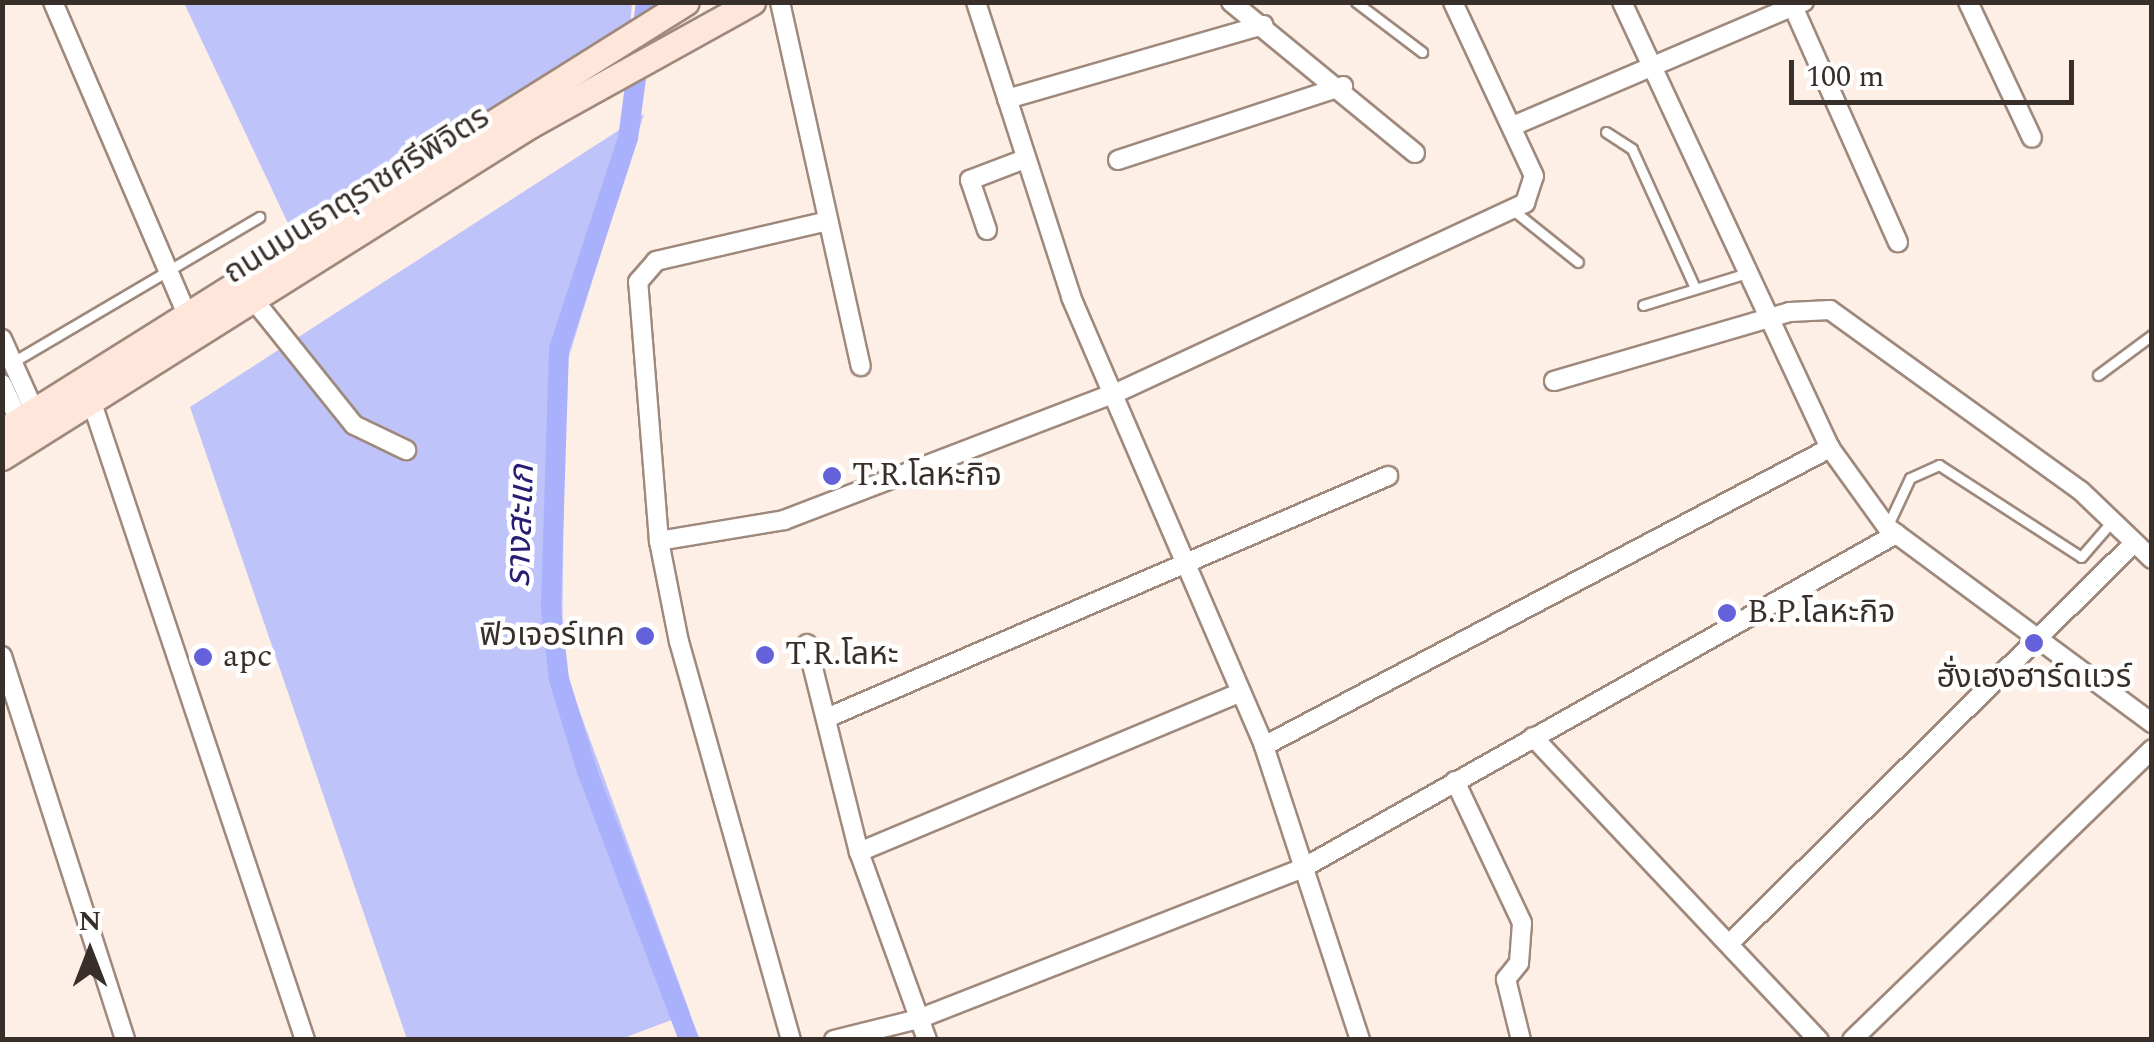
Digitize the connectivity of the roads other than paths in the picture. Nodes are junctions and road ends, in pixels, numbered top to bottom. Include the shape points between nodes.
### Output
1 (52, 2) edge
2 (752, 2) edge
3 (780, 2) edge
4 (976, 2) edge
5 (1356, 2) edge
6 (1453, 2) edge
7 (1622, 2) edge
8 (1968, 2) edge
9 (1237, 4) edge
10 (1796, 4) edge
11 (667, 14) edge
12 (1264, 24) junction
13 (684, 41) junction
14 (1422, 52) dead end
15 (1652, 69) junction
16 (1344, 86) junction
17 (574, 89) junction
18 (1007, 98) junction
19 (1515, 125) junction
20 (1606, 132) dead end
21 (2032, 138) dead end
22 (1415, 153) dead end
23 (1025, 159) junction
24 (1118, 160) dead end
25 (1512, 210) junction
26 (259, 217) dead end
27 (824, 222) junction
28 (987, 230) dead end
29 (1898, 242) dead end
30 (1578, 262) dead end
31 (169, 272) junction
32 (1747, 273) junction
33 (1694, 288) junction
34 (253, 300) junction
35 (1642, 305) dead end
36 (187, 314) junction
37 (1770, 320) junction
38 (2152, 335) edge
39 (2, 339) edge
40 (13, 362) junction
41 (861, 366) dead end
42 (2098, 375) dead end
43 (1554, 380) dead end
44 (2, 384) edge
45 (88, 391) junction
46 (1118, 392) junction
47 (19, 420) edge
48 (1830, 448) junction
49 (406, 450) dead end
50 (2, 457) edge
51 (1388, 476) dead end
52 (2113, 520) junction
53 (1891, 530) junction
54 (658, 540) junction
55 (2134, 544) junction
56 (2152, 560) edge
57 (1190, 562) junction
58 (2036, 640) junction
59 (807, 644) dead end
60 (2, 656) edge
61 (1241, 692) junction
62 (829, 717) junction
63 (2152, 723) edge
64 (1533, 737) junction
65 (1264, 746) junction
66 (2152, 749) edge
67 (1455, 781) junction
68 (859, 852) junction
69 (1304, 868) junction
70 (1729, 944) junction
71 (918, 1019) junction
72 (125, 1040) edge
73 (305, 1040) edge
74 (790, 1040) edge
75 (834, 1040) edge
76 (927, 1040) edge
77 (1360, 1040) edge
78 (1521, 1040) edge
79 (1820, 1040) edge
80 (1852, 1040) edge

1 - 31 street
2 - 13 street, ถนนมนธาตุราชศรีพิจิตร
3 - 27 street
4 - 18 street
5 - 14 lane
6 - 19 street
7 - 15 street
8 - 21 street
9 - 12 street
10 - 15 street
10 - 29 street
11 - 13 street
11 - 17 street, ถนนมนธาตุราชศรีพิจิตร via 591,58
12 - 16 street
12 - 18 street
13 - 17 street, ถนนมนธาตุราชศรีพิจิตร via 647,64
15 - 19 street
15 - 32 street
16 - 22 street
16 - 24 street
17 - 34 street, ถนนมนธาตุราชศรีพิจิตร
17 - 36 street, ถนนมนธาตุราชศรีพิจิตร
18 - 23 street
19 - 25 street via 1534,176 1533,192
20 - 33 lane via 1632,149
23 - 28 street via 970,180
23 - 46 street via 1071,297
25 - 30 lane
25 - 46 street
26 - 31 lane
27 - 41 street
27 - 54 street via 643,268
31 - 36 street
31 - 40 lane
32 - 33 lane
32 - 37 street
33 - 35 lane
34 - 45 street, ถนนมนธาตุราชศรีพิจิตร
34 - 49 street via 354,425
36 - 45 street, ถนนมนธาตุราชศรีพิจิตร
37 - 43 street
37 - 48 street
37 - 52 street via 1830,310
38 - 42 lane
39 - 40 street
40 - 47 street
44 - 47 street
45 - 47 street, ถนนมนธาตุราชศรีพิจิตร
45 - 50 street, ถนนมนธาตุราชศรีพิจิตร
45 - 73 street
46 - 54 street via 784,520
46 - 57 street
48 - 53 street
48 - 65 street
51 - 57 street
52 - 53 lane via 2082,557 1939,466 1910,478
52 - 55 street
53 - 58 street
53 - 64 street
54 - 74 street
55 - 56 street
55 - 58 street
57 - 61 street
57 - 62 street
58 - 63 street
58 - 70 street
59 - 62 street
60 - 72 street
61 - 65 street
61 - 68 street
62 - 68 street
64 - 67 street
64 - 70 street
65 - 69 street
66 - 80 street
67 - 69 street
67 - 78 street via 1522,923 1519,962 1506,979
68 - 71 street
69 - 71 street
69 - 77 street
70 - 79 street
71 - 75 street
71 - 76 street

